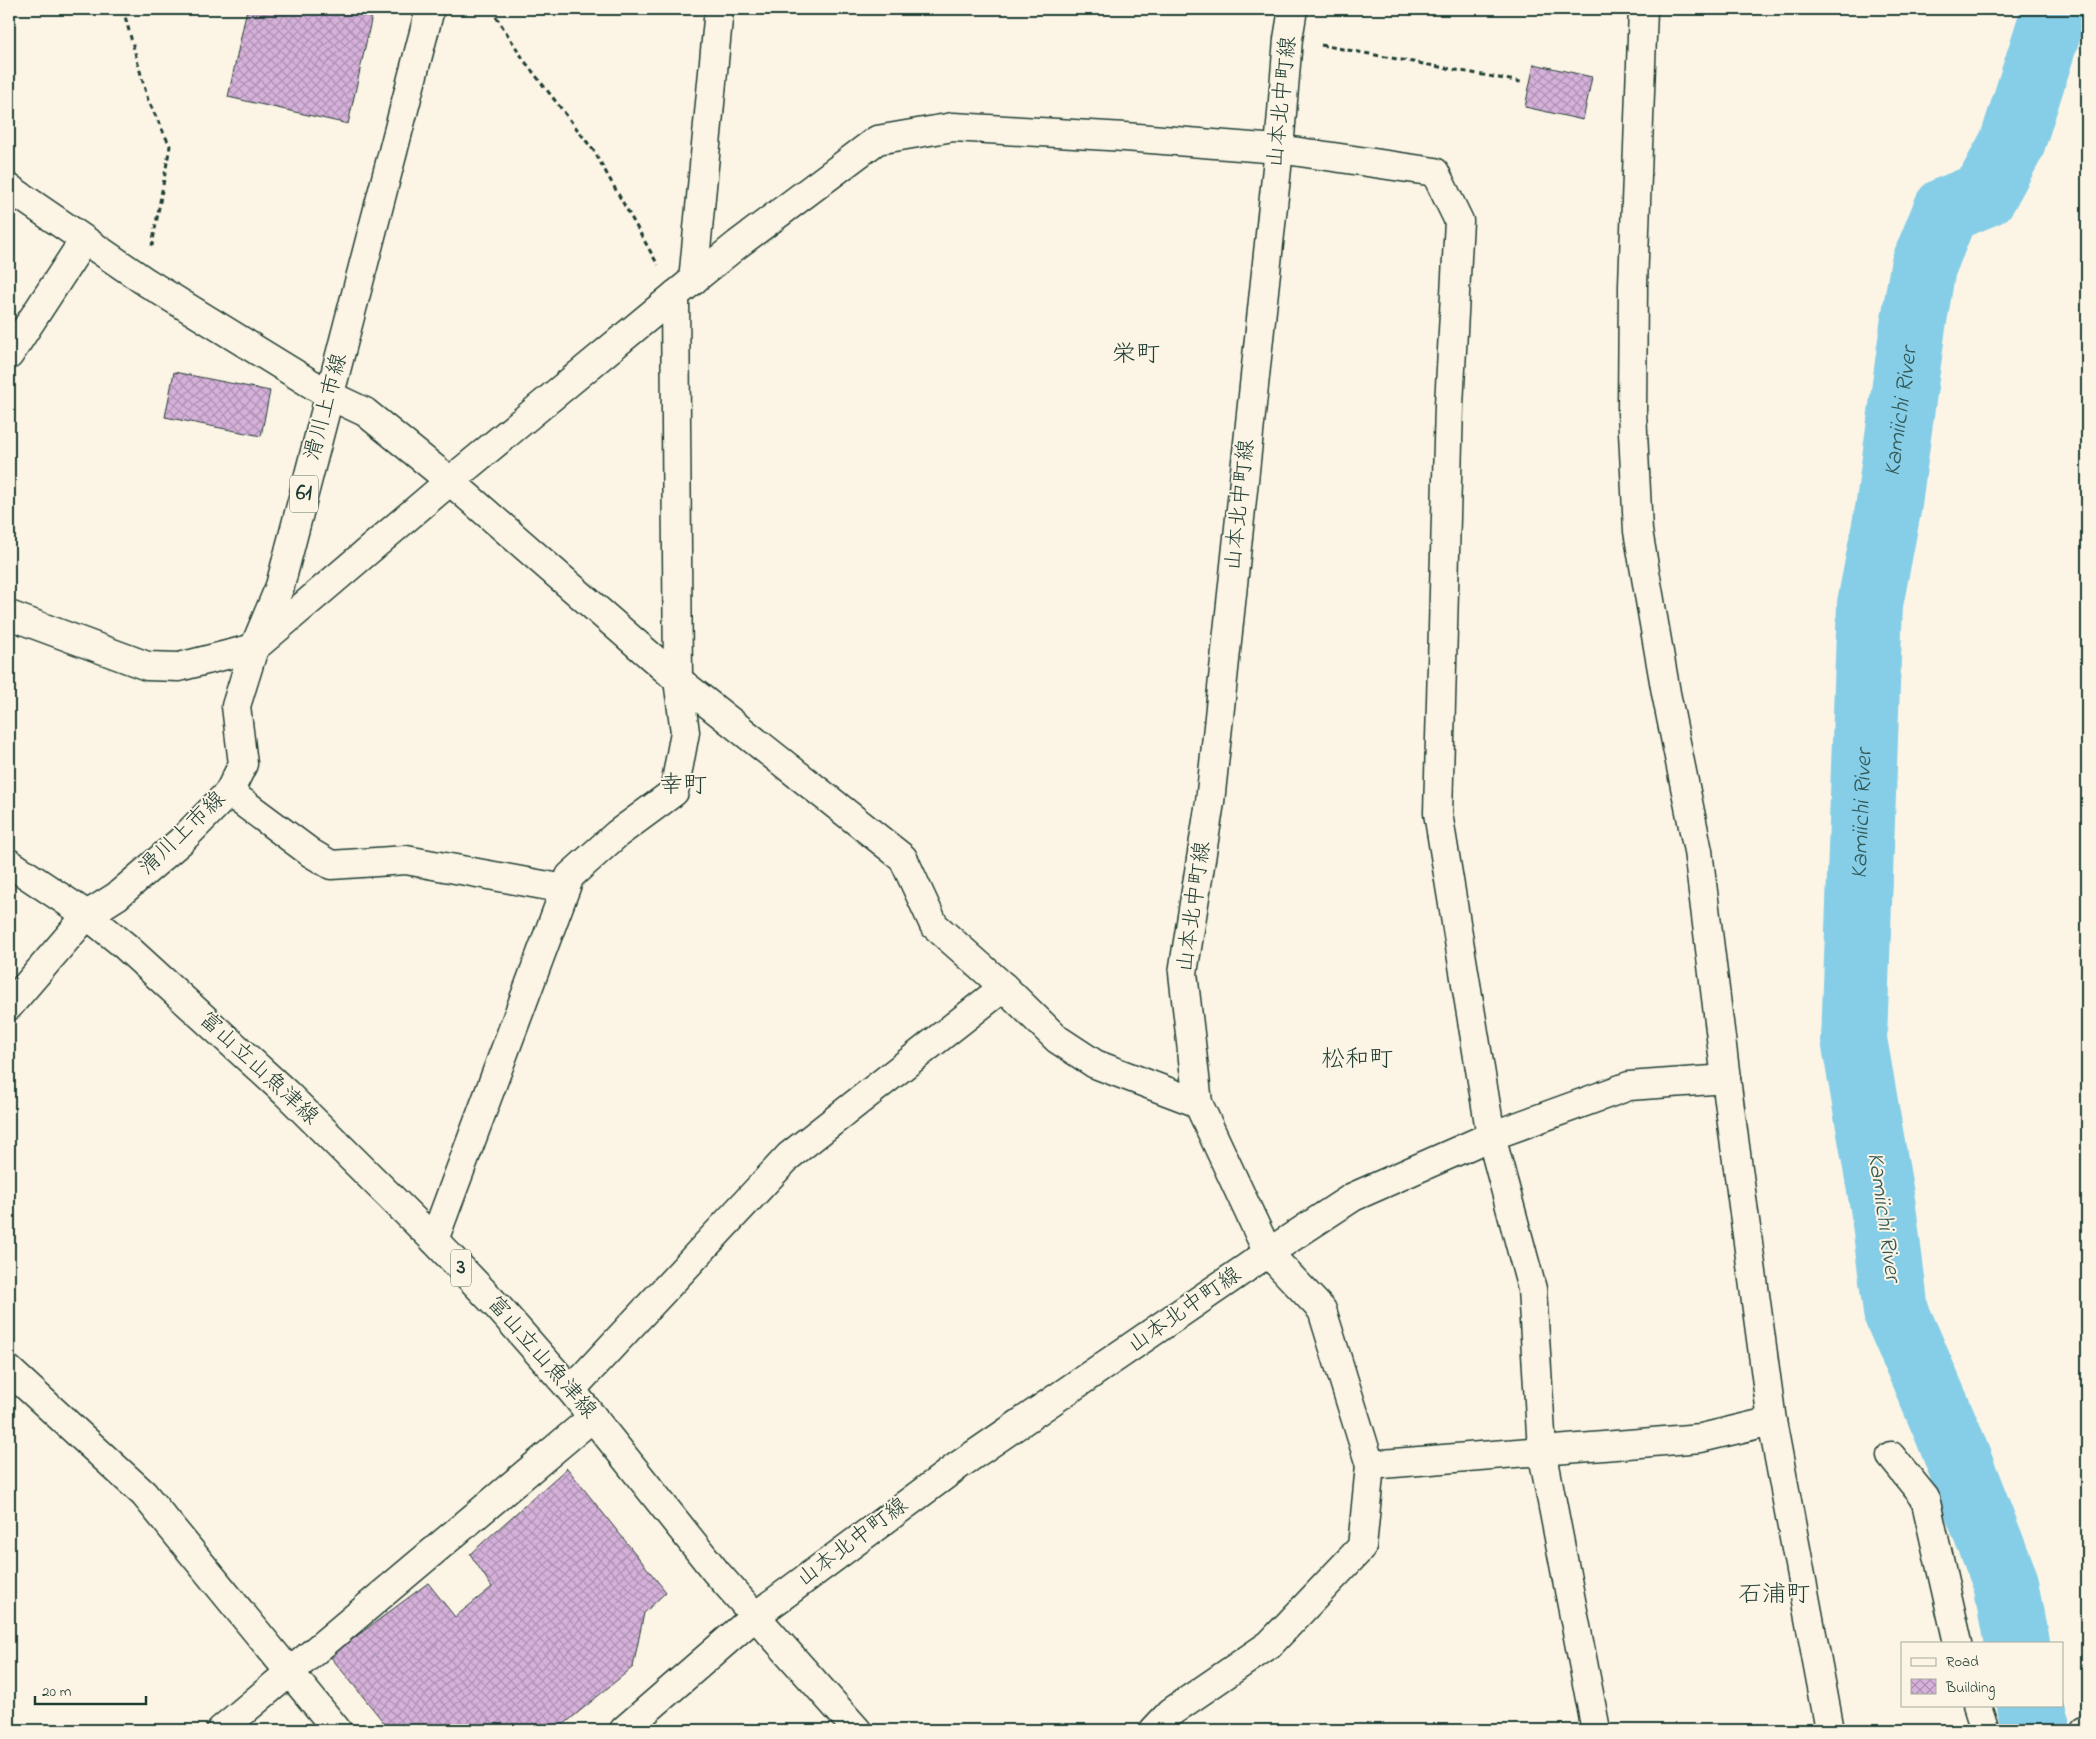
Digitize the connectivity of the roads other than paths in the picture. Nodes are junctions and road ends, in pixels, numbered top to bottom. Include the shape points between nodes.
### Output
1 (430, 9) edge
2 (719, 9) edge
3 (1294, 9) edge
4 (1643, 9) edge
5 (1279, 149) junction
6 (9, 188) edge
7 (84, 240) junction
8 (684, 288) junction
9 (9, 355) edge
10 (331, 396) junction
11 (450, 481) junction
12 (9, 615) edge
13 (254, 648) junction
14 (678, 680) junction
15 (229, 792) junction
16 (9, 863) edge
17 (565, 889) junction
18 (87, 915) junction
19 (1004, 987) junction
20 (9, 1006) edge
21 (1726, 1079) junction
22 (1198, 1103) junction
23 (1491, 1136) junction
24 (434, 1240) junction
25 (1268, 1253) junction
26 (9, 1370) edge
27 (571, 1390) junction
28 (592, 1417) junction
29 (1772, 1421) junction
30 (1542, 1450) junction
31 (1891, 1456) dead end
32 (1370, 1465) junction
33 (754, 1617) junction
34 (1958, 1642) edge
35 (291, 1674) junction
36 (1977, 1706) edge
37 (221, 1730) edge
38 (337, 1730) edge
39 (624, 1730) edge
40 (857, 1730) edge
41 (1154, 1730) edge
42 (1596, 1730) edge
43 (1830, 1730) edge
44 (1985, 1730) edge

1 - 10 street, 滑川上市線 / 61
2 - 8 street
3 - 5 street, 山本北中町線 via 1288,39
4 - 21 street via 1633,295 1632,412 1638,531 1698,852
5 - 8 street via 953,127 877,140
5 - 22 street, 山本北中町線 via 1210,802 1183,973
5 - 23 street via 1435,172 1460,221 1449,405 1438,813
6 - 7 street
7 - 9 street
7 - 10 street
8 - 11 street
8 - 14 street
10 - 11 street via 365,412
10 - 13 street, 滑川上市線 / 61 via 280,586
11 - 13 street
11 - 14 street
12 - 13 street via 147,666 179,667
13 - 15 street, 滑川上市線 / 61 via 236,706 244,764
14 - 17 street via 686,732 674,792 617,834 570,876
14 - 19 street via 903,858 934,925
15 - 17 street via 331,866 406,860
15 - 18 street, 滑川上市線 / 61 via 181,841 117,896
16 - 18 street, 富山立山魚津線 / 3
17 - 24 street
18 - 20 street, 滑川上市線
18 - 24 street, 富山立山魚津線 / 3 via 286,1093
19 - 22 street via 1058,1039 1095,1064
19 - 27 street via 789,1156
21 - 23 street via 1629,1086
21 - 29 street
22 - 25 street, 山本北中町線
23 - 25 street via 1353,1197
23 - 30 street via 1532,1289
24 - 27 street, 富山立山魚津線 / 3
25 - 32 street via 1322,1310
25 - 33 street, 山本北中町線 via 959,1465
26 - 35 street via 144,1494
27 - 28 street, 富山立山魚津線 / 3
28 - 33 street, 富山立山魚津線 / 3
28 - 35 street
29 - 30 street via 1700,1438
29 - 43 street
30 - 32 street
30 - 42 street
31 - 34 street via 1925,1498
32 - 41 street via 1362,1548 1270,1644 1171,1712
33 - 39 street, 山本北中町線
33 - 40 street, 富山立山魚津線 / 3
35 - 37 street
35 - 38 street
36 - 44 street

